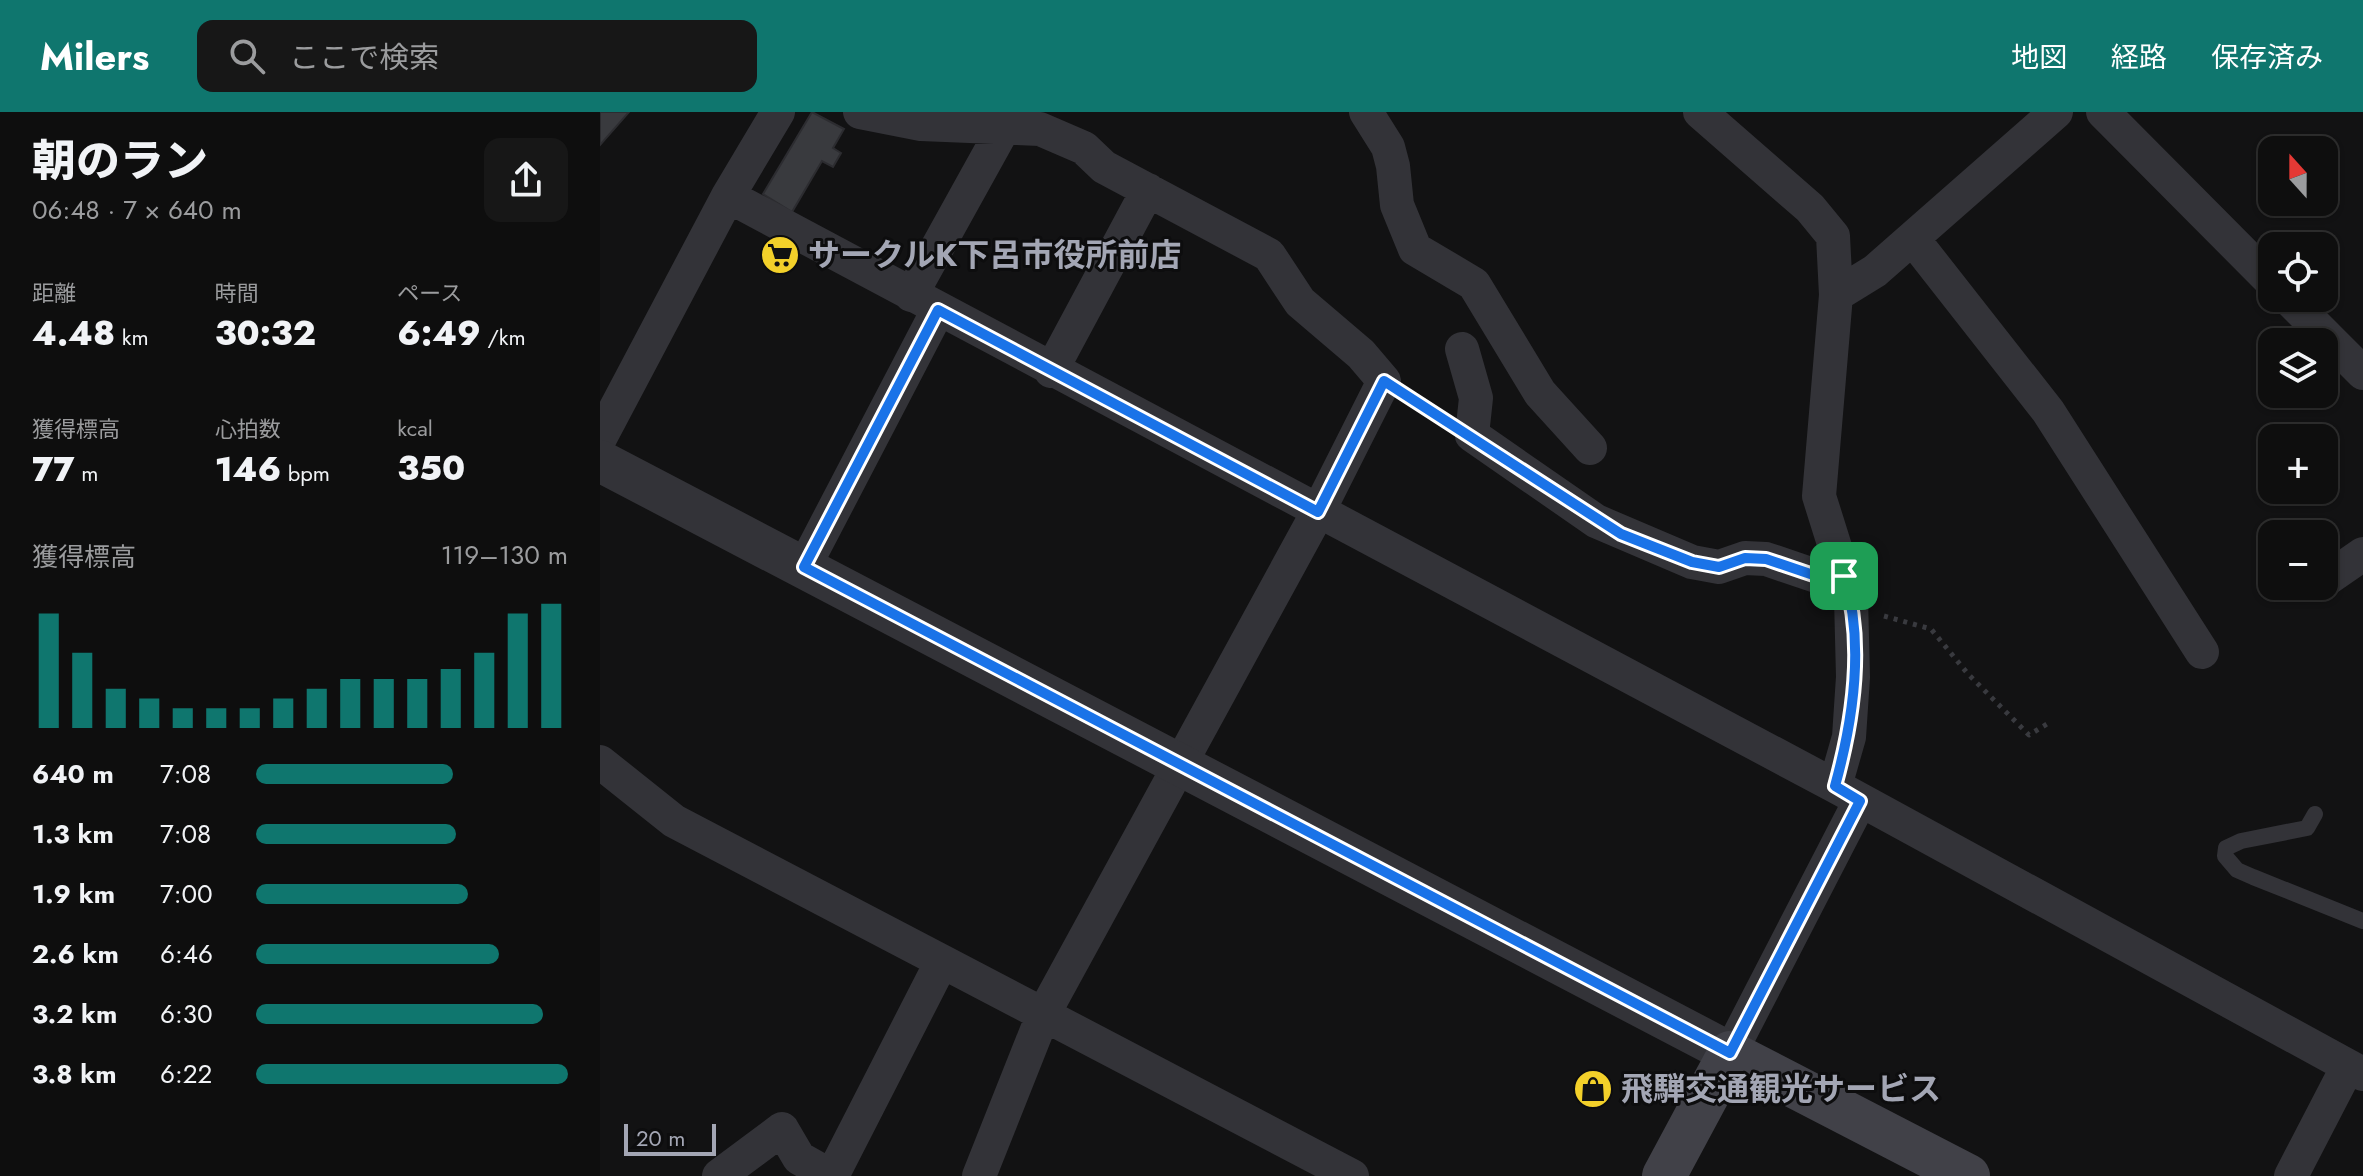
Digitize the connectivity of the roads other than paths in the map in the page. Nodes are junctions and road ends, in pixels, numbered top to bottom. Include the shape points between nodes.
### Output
1 (778, 112) edge
2 (860, 112) edge
3 (1366, 112) edge
4 (1700, 112) edge
5 (2056, 112) edge
6 (2103, 112) edge
7 (1003, 129) junction
8 (1148, 190) junction
9 (728, 196) junction
10 (1913, 239) junction
11 (2258, 268) edge
12 (1836, 295) junction
13 (925, 302) junction
14 (2302, 312) edge
15 (1462, 349) dead end
16 (1051, 371) junction
17 (2363, 373) edge
18 (600, 438) edge
19 (1590, 448) dead end
20 (600, 461) edge
21 (1318, 512) junction
22 (2363, 554) edge
23 (804, 567) junction
24 (2338, 571) edge
25 (1844, 576) junction
26 (2202, 652) dead end
27 (600, 762) edge
28 (1179, 763) junction
29 (1848, 793) junction
30 (2315, 814) dead end
31 (2363, 921) edge
32 (941, 963) junction
33 (1043, 1015) junction
34 (1730, 1053) junction
35 (2357, 1065) edge
36 (719, 1176) edge
37 (832, 1176) edge
38 (979, 1176) edge
39 (1352, 1176) edge
40 (1664, 1176) edge
41 (1968, 1176) edge
42 (2291, 1176) edge

1 - 9 street
2 - 7 street via 921,124
3 - 19 street via 1388,147 1397,205 1415,249 1474,284 1540,393
4 - 12 street via 1810,208 1833,236
5 - 10 street
6 - 11 street
7 - 8 street via 1040,129 1084,148 1104,167
7 - 13 street
8 - 16 street
8 - 21 street via 1269,255 1292,294 1384,381
9 - 13 street
9 - 18 street
10 - 12 street
10 - 26 street via 2066,437
12 - 25 street via 1819,496
13 - 16 street
13 - 23 street
14 - 17 street
15 - 25 street via 1476,398 1472,435 1596,521 1692,562 1719,567 1745,558 1766,559 1828,580
16 - 21 street
20 - 23 street
21 - 28 street
21 - 29 street
22 - 24 street
23 - 28 street
25 - 29 street via 1852,613
27 - 32 street via 674,821
28 - 33 street
28 - 34 street
29 - 34 street
29 - 35 street
30 - 31 lane via 2307,828 2241,841 2226,848 2225,856 2245,873
32 - 33 street
32 - 37 street
33 - 38 street
33 - 39 street
34 - 40 main road
34 - 41 main road
35 - 42 street
36 - 37 street via 782,1129 799,1158

